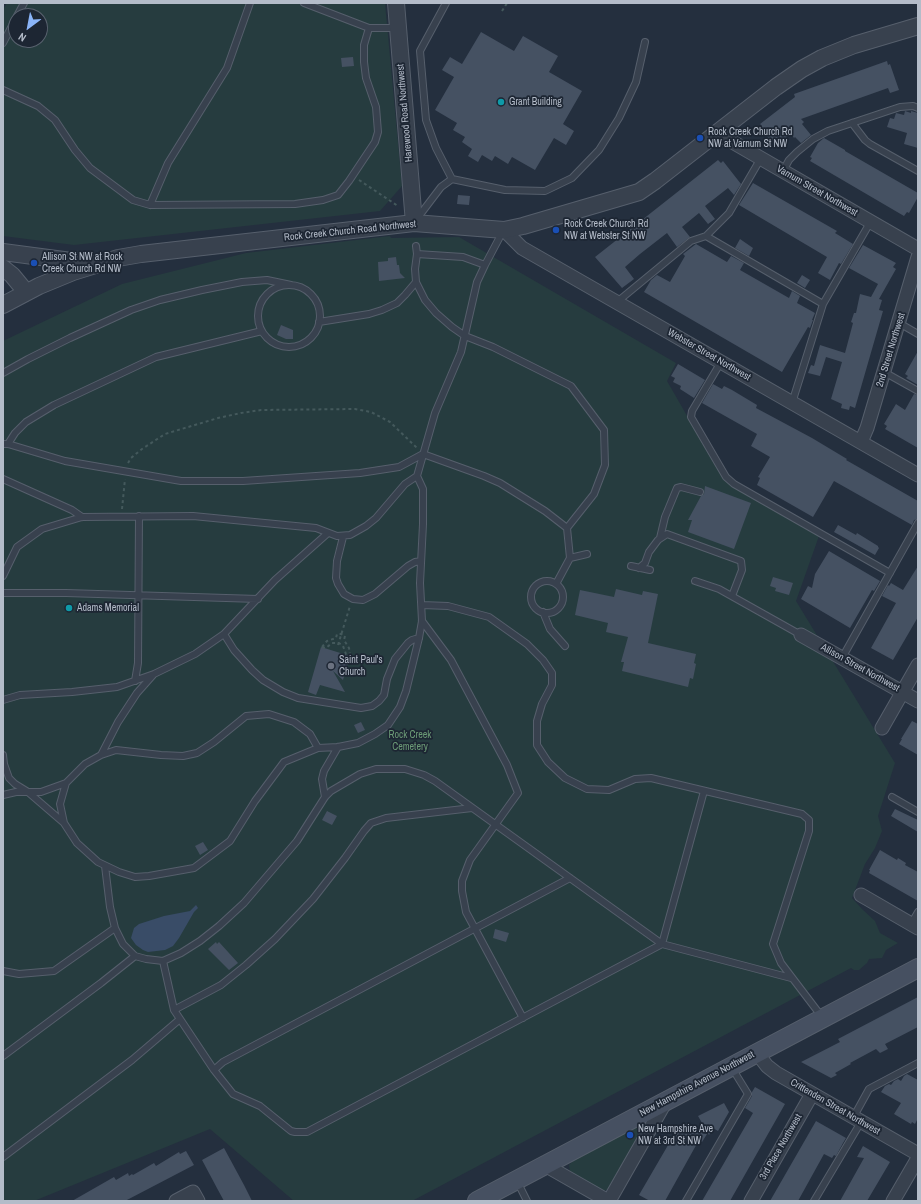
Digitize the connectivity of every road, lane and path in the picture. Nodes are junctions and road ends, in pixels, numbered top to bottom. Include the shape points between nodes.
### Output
1 (250, 3) edge
2 (304, 3) edge
3 (396, 3) edge
4 (446, 3) edge
5 (507, 3) edge
6 (502, 11) dead end
7 (918, 26) edge
8 (369, 28) junction
9 (398, 28) junction
10 (8, 34) edge
11 (645, 42) dead end
12 (3, 43) edge
13 (3, 90) edge
14 (918, 108) edge
15 (852, 123) junction
16 (717, 133) junction
17 (761, 158) junction
18 (783, 171) junction
19 (918, 171) edge
20 (357, 179) dead end
21 (452, 179) junction
22 (150, 205) junction
23 (398, 206) dead end
24 (871, 222) junction
25 (414, 223) junction
26 (504, 230) junction
27 (706, 236) junction
28 (416, 246) dead end
29 (918, 249) edge
30 (3, 252) edge
31 (417, 254) junction
32 (918, 257) edge
33 (97, 264) junction
34 (485, 265) junction
35 (3, 268) edge
36 (416, 282) junction
37 (291, 285) junction
38 (26, 292) junction
39 (616, 302) junction
40 (823, 304) junction
41 (3, 306) edge
42 (319, 322) junction
43 (899, 323) junction
44 (262, 331) junction
45 (918, 334) edge
46 (465, 336) junction
47 (721, 362) junction
48 (884, 372) junction
49 (3, 373) edge
50 (918, 392) edge
51 (792, 403) junction
52 (861, 442) junction
53 (6, 444) edge
54 (424, 454) junction
55 (125, 473) junction
56 (918, 475) edge
57 (417, 476) junction
58 (3, 479) edge
59 (700, 492) dead end
60 (121, 516) junction
61 (139, 516) junction
62 (82, 517) junction
63 (918, 523) edge
64 (567, 528) junction
65 (328, 533) junction
66 (343, 537) junction
67 (660, 538) junction
68 (587, 554) dead end
69 (570, 558) junction
70 (421, 561) junction
71 (631, 566) dead end
72 (639, 568) junction
73 (650, 570) dead end
74 (890, 574) junction
75 (3, 576) edge
76 (695, 581) dead end
77 (556, 584) junction
78 (3, 593) edge
79 (138, 596) junction
80 (732, 596) junction
81 (258, 599) junction
82 (422, 605) junction
83 (350, 606) dead end
84 (543, 612) junction
85 (422, 621) junction
86 (224, 634) junction
87 (341, 634) junction
88 (805, 637) joint
89 (419, 638) junction
90 (338, 644) junction
91 (565, 646) dead end
92 (842, 658) junction
93 (918, 665) edge
94 (154, 674) junction
95 (136, 680) junction
96 (902, 692) junction
97 (3, 700) edge
98 (918, 701) edge
99 (882, 728) dead end
100 (338, 747) junction
101 (318, 748) junction
102 (3, 755) edge
103 (101, 755) junction
104 (4, 764) junction
105 (3, 772) edge
106 (66, 783) junction
107 (704, 791) junction
108 (28, 792) junction
109 (3, 795) edge
110 (325, 797) junction
111 (892, 797) dead end
112 (472, 808) junction
113 (918, 812) edge
114 (64, 823) junction
115 (495, 824) junction
116 (105, 866) junction
117 (570, 878) junction
118 (861, 895) dead end
119 (918, 912) edge
120 (915, 926) edge
121 (116, 928) junction
122 (475, 928) junction
123 (662, 944) junction
124 (135, 956) junction
125 (164, 961) junction
126 (918, 968) edge
127 (3, 971) edge
128 (792, 978) junction
129 (174, 1010) junction
130 (523, 1018) junction
131 (823, 1018) junction
132 (180, 1019) junction
133 (757, 1053) junction
134 (3, 1056) edge
135 (918, 1063) edge
136 (732, 1066) junction
137 (214, 1070) junction
138 (812, 1094) junction
139 (666, 1101) junction
140 (857, 1120) junction
141 (918, 1154) edge
142 (3, 1157) edge
143 (918, 1158) edge
144 (546, 1165) junction
145 (516, 1180) junction
146 (195, 1197) edge
147 (176, 1201) edge
148 (477, 1201) edge
149 (528, 1201) edge
150 (609, 1201) edge
151 (686, 1201) edge
152 (751, 1201) edge
153 (814, 1201) edge
154 (893, 1201) edge

1 - 22 lane via 226,68 168,163
2 - 8 lane
3 - 9 street, Harewood Road Northwest
4 - 21 lane via 420,51 426,120 436,148
5 - 6 path
7 - 16 street, Rock Creek Church Road Northwest via 854,45 811,64 780,83
8 - 9 lane
8 - 22 lane via 364,46 364,62 366,78 376,107 378,132 375,142 338,195 294,204
9 - 25 street, Harewood Road Northwest
10 - 12 lane
11 - 21 lane via 636,82 619,118 600,150 572,178 545,191 505,190
13 - 22 lane via 38,106 55,120 90,168 133,200
14 - 15 lane via 900,107
15 - 18 lane via 813,139 788,160
15 - 19 lane via 870,144
16 - 17 street, Varnum Street Northwest
16 - 26 street, Rock Creek Church Road Northwest via 639,192
17 - 18 street, Varnum Street Northwest
17 - 27 lane via 729,213
18 - 24 street, Varnum Street Northwest
20 - 23 path
21 - 25 lane via 441,188
24 - 29 street, Varnum Street Northwest
24 - 40 lane
25 - 26 street, Rock Creek Church Road Northwest
25 - 33 street, Rock Creek Church Road Northwest via 152,252
26 - 34 lane
26 - 39 street, Webster Street Northwest via 522,248
27 - 39 lane via 691,241
27 - 40 lane
28 - 31 lane
30 - 33 street
31 - 34 lane via 463,258
31 - 36 lane
32 - 43 street, 2nd Street Northwest
33 - 38 street, Rock Creek Church Road Northwest via 56,278
34 - 46 lane via 477,282
35 - 38 street
36 - 42 lane via 397,303 382,310
36 - 46 lane via 425,300 452,327
37 - 42 lane via 312,295 319,309
37 - 44 lane via 274,288 264,297 258,318
37 - 49 lane via 267,280 242,282 160,300 131,310 70,338
38 - 41 street, Rock Creek Church Road Northwest
39 - 47 street, Webster Street Northwest
40 - 51 lane
42 - 44 lane via 310,339 294,346 283,346 273,342
43 - 45 lane
43 - 48 street, 2nd Street Northwest
44 - 53 lane via 156,358 54,405 20,427
46 - 54 lane via 461,352 435,413
46 - 64 lane via 572,386 604,430 605,465 594,494
47 - 51 street, Webster Street Northwest
47 - 74 lane via 691,417 726,477
48 - 50 lane
48 - 52 street, 2nd Street Northwest via 868,428
51 - 52 street, Webster Street Northwest
52 - 56 street, Webster Street Northwest
53 - 55 lane via 65,461
54 - 55 lane via 399,467 380,471 288,479 181,481
54 - 55 path via 390,422 371,412 355,409 261,410 218,418 165,434 131,458
54 - 57 lane
54 - 64 lane via 500,482
55 - 60 path
57 - 66 lane via 405,484 376,518
57 - 70 lane via 423,489
58 - 62 lane via 66,507
59 - 67 lane via 677,488 665,517
60 - 61 lane
60 - 62 lane
61 - 65 lane via 193,516 316,528
61 - 79 lane
62 - 75 lane via 42,529 17,547
63 - 74 lane
64 - 69 lane
65 - 66 lane
65 - 81 lane
66 - 70 lane via 336,578 344,594 353,600 363,600 375,594 408,566
67 - 72 lane via 649,552 645,563
67 - 80 lane via 667,534 741,561 742,570
68 - 69 lane
69 - 77 lane
70 - 82 lane
71 - 72 lane
72 - 73 lane
74 - 92 lane
76 - 80 lane
77 - 84 lane via 562,591 562,601 553,612
77 - 84 lane via 551,581 540,582 533,590 532,601 538,610
78 - 79 lane
79 - 81 lane
79 - 95 lane
80 - 88 lane
81 - 86 lane
82 - 85 lane
82 - 107 lane via 448,606 489,617 528,644 543,660 552,672 552,685 537,721 536,745 548,762 565,778 587,789 609,790 635,779 651,778
83 - 87 path
84 - 91 lane via 550,629
85 - 89 lane
85 - 115 lane via 451,660 507,765 518,793
86 - 89 lane via 252,670 282,692 298,698 355,708 367,708 379,701 384,695 395,659 408,643
86 - 94 lane via 195,654
87 - 90 path
87 - 90 path via 350,655 346,654 344,646
87 - 90 path via 337,634 336,638 327,641 322,647 326,648 332,643
88 - 92 street, Allison Street Northwest
89 - 100 lane via 406,691 400,707 388,725 358,743
92 - 96 street, Allison Street Northwest
93 - 96 street
94 - 95 lane
94 - 103 lane via 137,692
95 - 97 lane via 117,687 20,695
96 - 98 street, Allison Street Northwest
96 - 99 street
100 - 101 lane
100 - 110 lane via 324,771 322,779
101 - 103 lane via 310,734 294,722 269,714 246,716 197,753 183,756 116,750
101 - 116 lane via 284,762 230,841 194,868 135,877
102 - 104 lane
103 - 106 lane via 85,764
104 - 105 lane
104 - 108 lane via 9,778
106 - 108 lane via 41,792
106 - 114 lane via 60,804
107 - 123 lane
107 - 128 lane via 802,814 809,820 809,831 773,944 781,964
108 - 109 lane
108 - 114 lane
110 - 112 lane via 360,774 376,769 406,770 424,775
110 - 125 lane via 297,841 244,903 200,941
111 - 113 lane
112 - 115 lane
112 - 129 lane via 386,818 371,823 313,899 275,939 221,986
114 - 116 lane via 77,843
115 - 117 lane
115 - 122 lane via 470,860 462,881 466,912
116 - 121 lane via 110,907
117 - 122 lane
117 - 123 lane
118 - 120 street
119 - 120 lane
121 - 124 lane via 123,944
121 - 127 lane via 54,971 19,974
122 - 130 lane
122 - 137 lane via 223,1062
123 - 128 lane
123 - 130 lane
124 - 125 lane
124 - 134 lane
125 - 129 lane
126 - 131 main road, New Hampshire Avenue Northwest
128 - 131 lane
129 - 132 lane
130 - 137 lane via 307,1132 290,1131 260,1106 233,1094
131 - 133 main road, New Hampshire Avenue Northwest
132 - 137 lane
132 - 142 lane via 132,1060
133 - 136 main road, New Hampshire Avenue Northwest
133 - 138 street, Crittenden Street Northwest via 767,1066
135 - 140 lane via 869,1089
136 - 139 main road, New Hampshire Avenue Northwest
136 - 151 lane via 748,1094
138 - 140 street, Crittenden Street Northwest
138 - 152 street, 3rd Place Northwest
139 - 144 main road, New Hampshire Avenue Northwest
139 - 150 street
140 - 141 street, Crittenden Street Northwest
140 - 153 lane
143 - 154 street
144 - 145 main road, New Hampshire Avenue Northwest
144 - 150 street
145 - 148 main road, New Hampshire Avenue Northwest
145 - 149 lane
146 - 147 street

